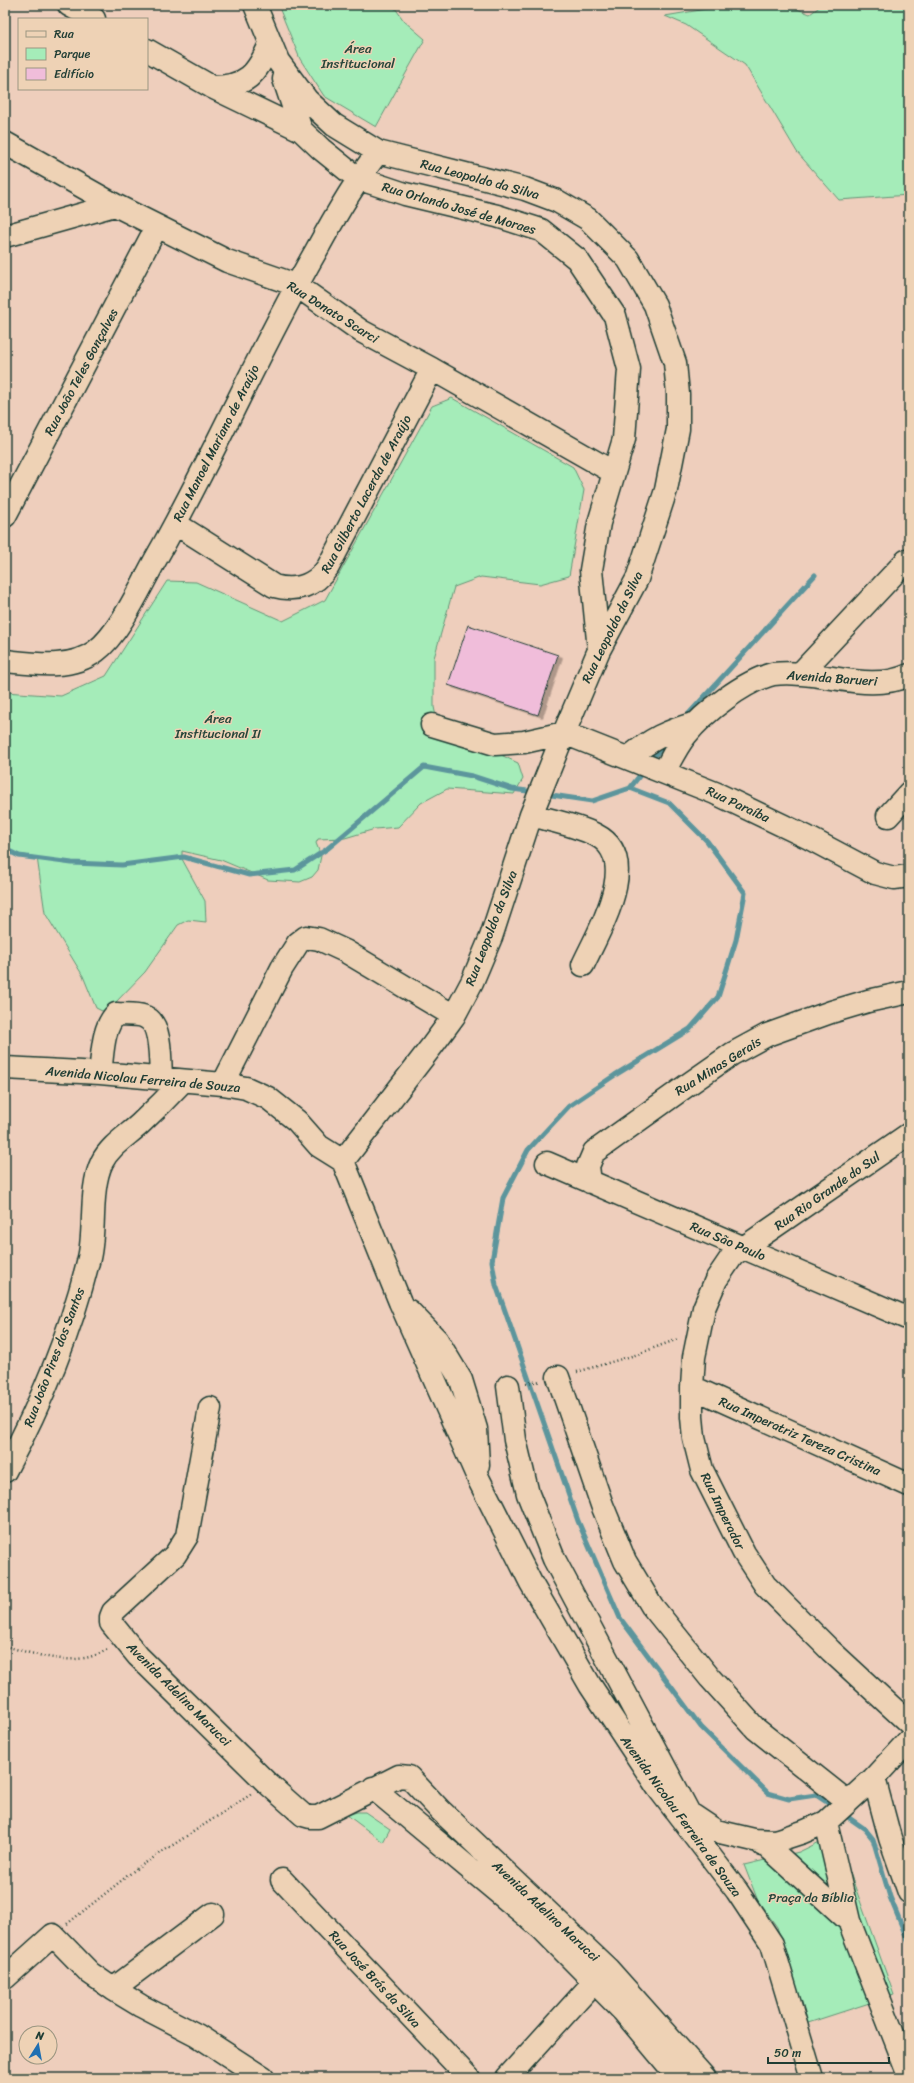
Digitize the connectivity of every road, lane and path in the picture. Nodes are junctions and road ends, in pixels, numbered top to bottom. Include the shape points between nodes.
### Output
1 (69, 5) edge
2 (255, 5) edge
3 (92, 18) edge
4 (148, 51) edge
5 (274, 52) junction
6 (212, 87) junction
7 (301, 130) junction
8 (5, 143) edge
9 (378, 152) junction
10 (357, 178) junction
11 (115, 205) junction
12 (157, 226) junction
13 (5, 236) edge
14 (296, 285) junction
15 (432, 369) junction
16 (613, 472) junction
17 (5, 516) edge
18 (176, 524) junction
19 (906, 561) dead end
20 (599, 650) junction
21 (5, 662) edge
22 (800, 674) junction
23 (906, 680) edge
24 (696, 723) junction
25 (432, 725) dead end
26 (564, 733) junction
27 (628, 758) junction
28 (664, 772) junction
29 (909, 793) edge
30 (531, 815) junction
31 (888, 816) dead end
32 (909, 876) edge
33 (583, 965) dead end
34 (909, 992) edge
35 (454, 1016) junction
36 (5, 1068) edge
37 (100, 1073) junction
38 (161, 1079) junction
39 (183, 1081) junction
40 (223, 1084) junction
41 (909, 1134) edge
42 (344, 1161) junction
43 (547, 1163) dead end
44 (590, 1182) junction
45 (744, 1248) junction
46 (909, 1319) edge
47 (699, 1330) junction
48 (558, 1377) junction
49 (508, 1386) joint
50 (692, 1387) junction
51 (210, 1408) dead end
52 (5, 1471) edge
53 (909, 1485) edge
54 (124, 1640) junction
55 (5, 1646) edge
56 (909, 1722) edge
57 (909, 1740) edge
58 (874, 1778) junction
59 (267, 1783) junction
60 (374, 1788) junction
61 (848, 1802) junction
62 (440, 1810) junction
63 (826, 1822) junction
64 (424, 1829) junction
65 (771, 1843) junction
66 (704, 1848) junction
67 (282, 1880) dead end
68 (909, 1892) edge
69 (213, 1914) dead end
70 (848, 1921) junction
71 (53, 1935) junction
72 (5, 1978) edge
73 (595, 1981) junction
74 (114, 1989) junction
75 (909, 2075) edge
76 (263, 2078) edge
77 (469, 2078) edge
78 (507, 2078) edge
79 (679, 2078) edge
80 (704, 2078) edge
81 (812, 2078) edge

1 - 3 street
2 - 5 street, Rua Leopoldo da Silva
4 - 6 street
5 - 6 street via 251,76 234,85
5 - 7 street, Rua Orlando José de Moraes
5 - 9 street, Rua Leopoldo da Silva via 307,100 334,124
6 - 7 street
7 - 10 street, Rua Orlando José de Moraes via 320,149
8 - 11 street, Rua Donato Scarci
9 - 10 street, Rua Manoel Mariano de Araújo
9 - 20 street, Rua Leopoldo da Silva via 525,188 557,201 588,219 628,259 655,305 675,363 678,429 666,490 637,579
10 - 14 street, Rua Manoel Mariano de Araújo
10 - 16 street, Rua Orlando José de Moraes via 405,194 497,216 541,230 577,259 615,316 629,369 624,439
11 - 12 street, Rua Donato Scarci
11 - 13 street
12 - 14 street, Rua Donato Scarci via 227,261
12 - 17 street, Rua João Teles Gonçalves
14 - 15 street, Rua Donato Scarci via 361,331
14 - 18 street, Rua Manoel Mariano de Araújo
15 - 16 street, Rua Donato Scarci
15 - 18 street, Rua Gilberto Lacerda de Araújo via 328,567 312,583 297,588 274,586
16 - 20 street, Rua Orlando José de Moraes via 599,523 591,570
18 - 21 street, Rua Manoel Mariano de Araújo via 113,634 97,650 67,663 48,665
19 - 22 street
20 - 26 street, Rua Leopoldo da Silva
22 - 23 street, Avenida Barueri via 876,683
22 - 24 street, Avenida Barueri via 773,674 745,686
24 - 27 street, Avenida Barueri via 661,734
24 - 28 street, Avenida Barueri via 680,743
25 - 26 street via 495,744 524,742
26 - 27 street, Rua Paraíba
26 - 30 street, Rua Leopoldo da Silva
27 - 28 street, Rua Paraíba
28 - 32 street, Rua Paraíba via 716,793 875,873 894,878
29 - 31 street
30 - 33 street via 597,835 612,848 617,861 616,887
30 - 35 street, Rua Leopoldo da Silva via 491,937
34 - 44 street, Rua Minas Gerais via 868,1001 795,1024 767,1035 732,1054 594,1152 589,1161
35 - 40 street via 344,950 319,939 306,937 298,943 282,968
35 - 42 street, Rua Leopoldo da Silva
36 - 37 street, Avenida Nicolau Ferreira de Souza
37 - 38 street, Avenida Nicolau Ferreira de Souza
37 - 38 street via 106,1031 116,1014 146,1017 154,1024
38 - 39 street, Avenida Nicolau Ferreira de Souza
39 - 40 street, Avenida Nicolau Ferreira de Souza
39 - 52 street, Rua João Pires dos Santos via 111,1149 102,1163 97,1183 90,1254 79,1299 46,1386
40 - 42 street, Avenida Nicolau Ferreira de Souza via 246,1088 268,1098 297,1121 318,1146
41 - 45 street, Rua Rio Grande do Sul
42 - 66 street, Avenida Nicolau Ferreira de Souza via 400,1302 479,1480 531,1583 590,1685 658,1788
43 - 44 street, Rua São Paulo
44 - 45 street, Rua São Paulo
45 - 46 street, Rua São Paulo
45 - 47 street, Rua Imperador via 733,1255 716,1280 704,1308
47 - 48 path via 635,1355
47 - 50 street, Rua Imperador
48 - 49 path
48 - 61 street via 602,1505 625,1561 652,1606 710,1678 756,1729
49 - 65 street via 515,1440 528,1494 554,1559 689,1813 716,1831
50 - 53 street, Rua Imperatriz Tereza Cristina
50 - 56 street, Rua Imperador via 694,1438 702,1470 744,1553 765,1585 785,1606
51 - 54 street, Avenida Adelino Marucci via 187,1536 174,1555 113,1612 111,1623
54 - 55 path via 90,1658 52,1659
54 - 59 street, Avenida Adelino Marucci
57 - 58 street
58 - 61 street
58 - 68 street via 890,1838
59 - 60 street, Avenida Adelino Marucci via 304,1815 310,1817 318,1817
59 - 71 path via 136,1869
60 - 62 street, Avenida Adelino Marucci via 399,1776 409,1777
60 - 64 street, Avenida Adelino Marucci
61 - 63 street
62 - 64 street
62 - 80 street, Avenida Adelino Marucci via 608,1969
63 - 65 street
63 - 70 street
64 - 73 street, Avenida Adelino Marucci via 542,1929
65 - 66 street
65 - 70 street
66 - 81 street, Avenida Nicolau Ferreira de Souza via 737,1891 772,1944
67 - 77 street, Rua José Brás da Silva
69 - 74 street
70 - 75 street
71 - 72 street
71 - 74 street via 90,1973
73 - 78 street
73 - 79 street, Avenida Adelino Marucci
74 - 76 street via 197,2035

